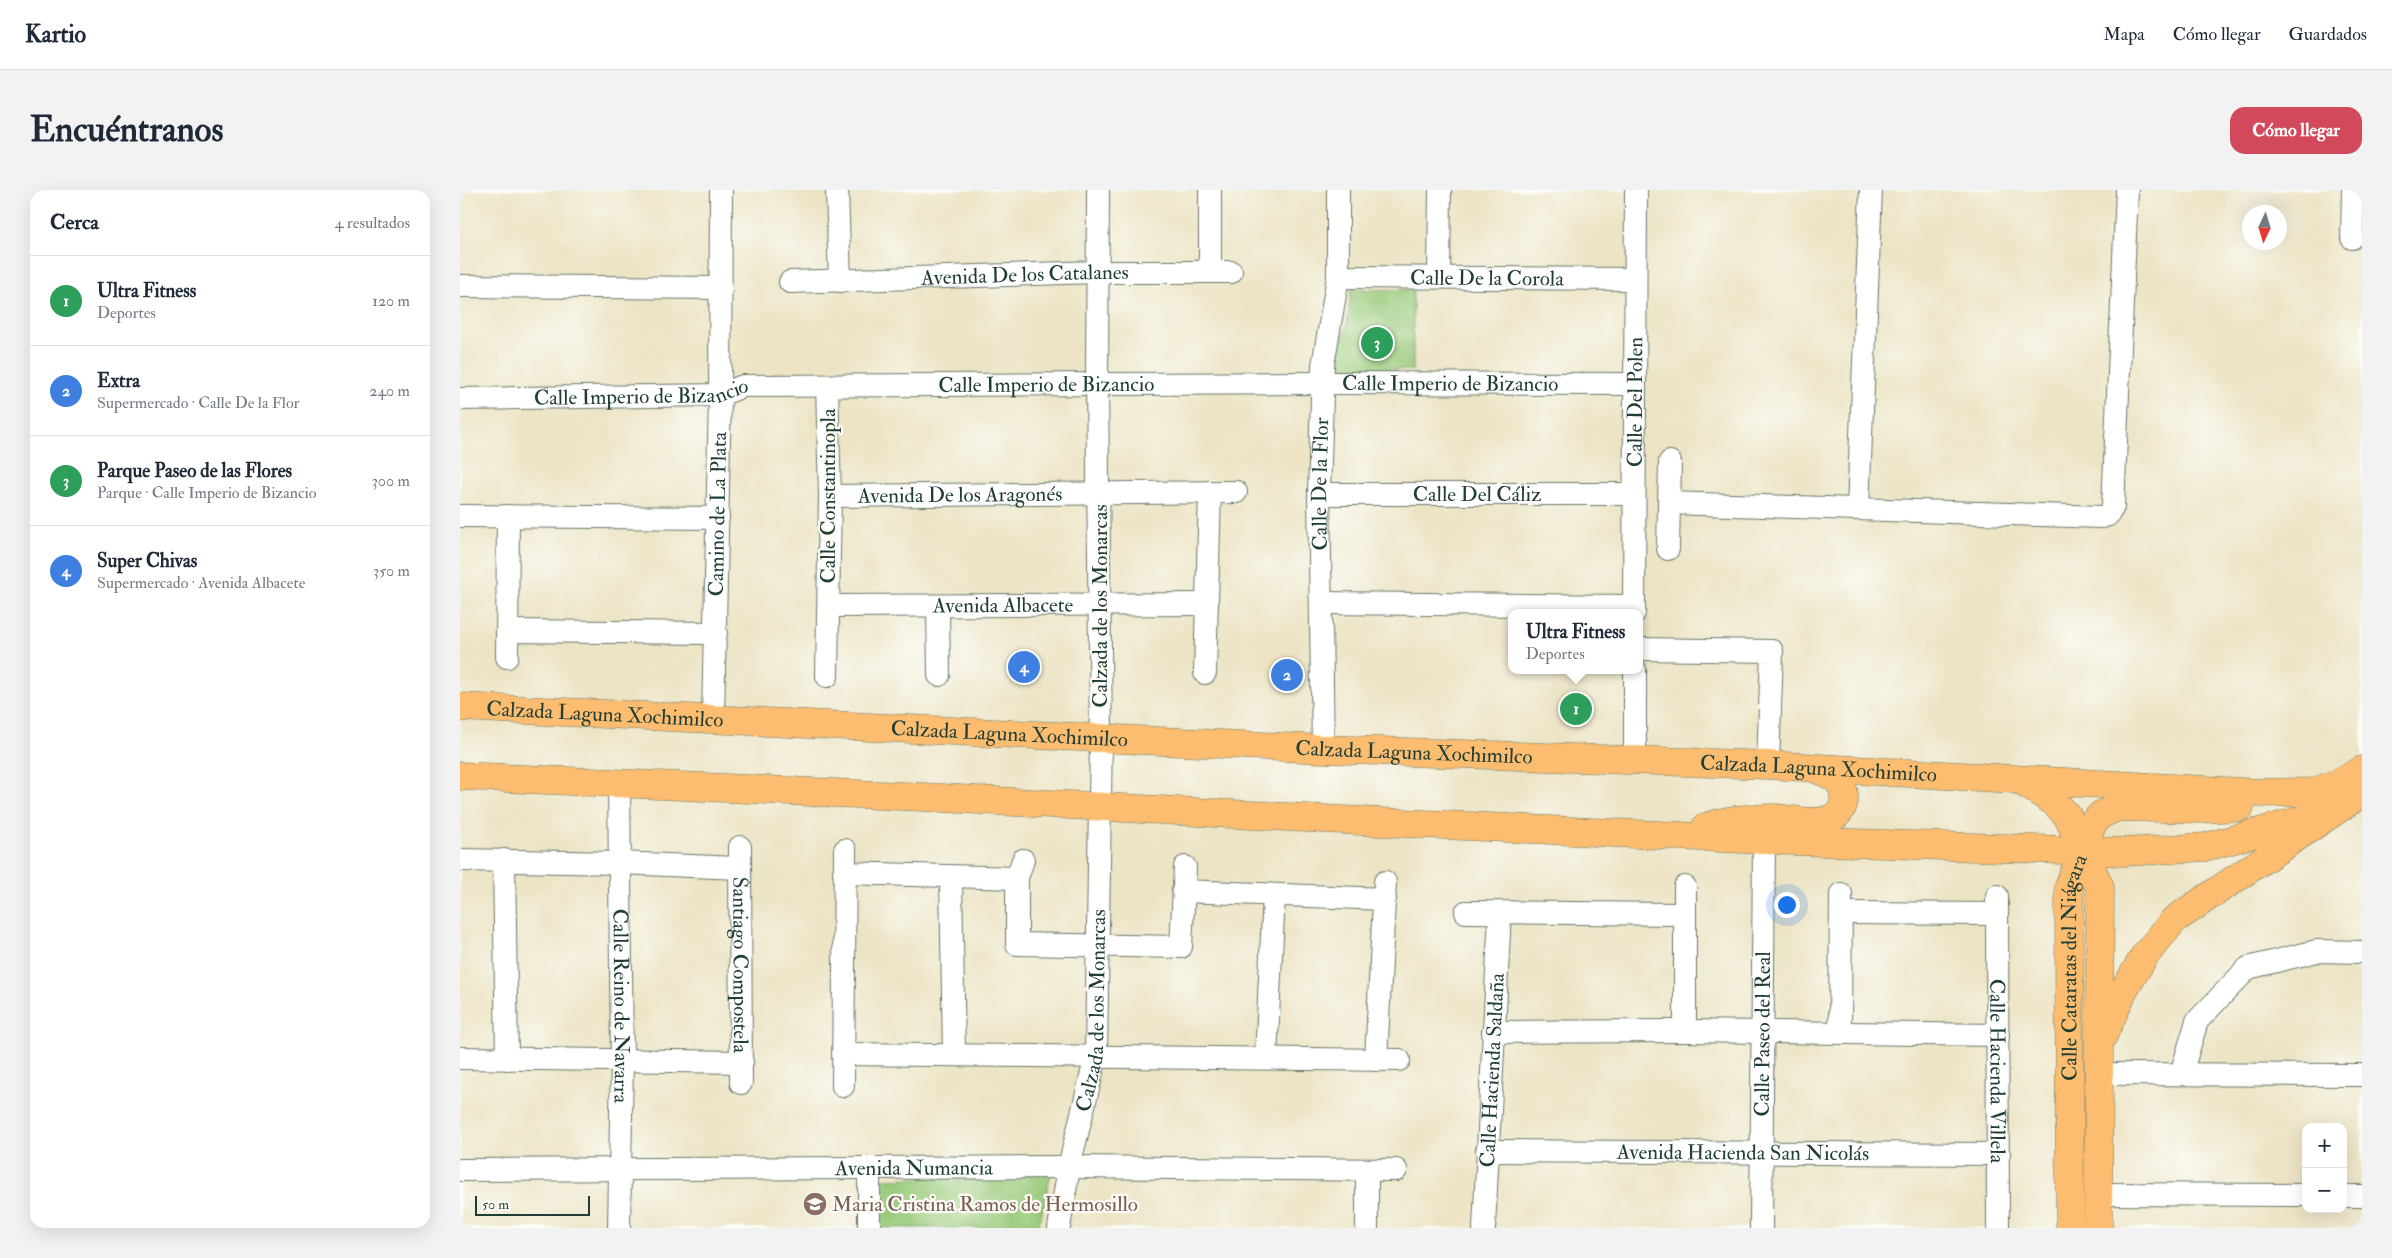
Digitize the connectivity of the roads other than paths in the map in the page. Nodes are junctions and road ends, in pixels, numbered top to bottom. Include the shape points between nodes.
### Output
1 (721, 190) edge
2 (837, 190) edge
3 (1098, 190) edge
4 (1210, 190) edge
5 (1338, 190) edge
6 (1440, 190) edge
7 (1636, 190) edge
8 (1871, 190) edge
9 (2127, 190) edge
10 (2353, 190) edge
11 (2352, 238) dead end
12 (1098, 272) junction
13 (1338, 277) junction
14 (1439, 277) junction
15 (1636, 279) junction
16 (840, 281) junction
17 (790, 282) dead end
18 (460, 286) edge
19 (721, 288) junction
20 (1322, 383) junction
21 (1097, 384) junction
22 (1634, 384) junction
23 (827, 386) junction
24 (720, 394) junction
25 (460, 399) edge
26 (1670, 462) dead end
27 (1099, 492) junction
28 (1210, 492) junction
29 (1236, 492) dead end
30 (1319, 494) junction
31 (1634, 494) junction
32 (830, 496) junction
33 (1669, 503) junction
34 (1858, 509) junction
35 (460, 516) edge
36 (508, 516) junction
37 (718, 518) junction
38 (1668, 548) dead end
39 (1321, 603) junction
40 (1207, 604) junction
41 (1100, 605) junction
42 (829, 606) junction
43 (938, 607) junction
44 (1634, 609) edge
45 (507, 631) junction
46 (716, 633) junction
47 (1643, 649) edge
48 (507, 657) dead end
49 (1204, 673) dead end
50 (1634, 674) edge
51 (939, 675) dead end
52 (827, 676) dead end
53 (460, 707) edge
54 (713, 718) junction
55 (1101, 738) junction
56 (1323, 749) junction
57 (1635, 760) junction
58 (1768, 765) junction
59 (1813, 767) junction
60 (2362, 770) edge
61 (460, 776) edge
62 (2015, 778) junction
63 (619, 784) junction
64 (2314, 792) junction
65 (2362, 793) edge
66 (1100, 806) junction
67 (2201, 809) junction
68 (2337, 810) junction
69 (1681, 835) junction
70 (1764, 840) junction
71 (2206, 847) junction
72 (844, 850) dead end
73 (2083, 850) junction
74 (460, 860) edge
75 (504, 860) junction
76 (619, 863) junction
77 (1185, 868) dead end
78 (844, 873) junction
79 (951, 877) junction
80 (1685, 887) dead end
81 (1184, 891) junction
82 (1274, 895) junction
83 (1466, 912) dead end
84 (1500, 913) junction
85 (1684, 914) junction
86 (1100, 945) junction
87 (2362, 952) edge
88 (1685, 1031) junction
89 (1493, 1032) junction
90 (1762, 1032) junction
91 (1840, 1032) junction
92 (1998, 1034) junction
93 (2099, 1044) junction
94 (843, 1054) junction
95 (954, 1055) junction
96 (1096, 1056) junction
97 (460, 1058) edge
98 (1266, 1058) junction
99 (507, 1059) junction
100 (622, 1060) junction
101 (1376, 1060) junction
102 (1399, 1060) dead end
103 (2098, 1074) junction
104 (2181, 1074) junction
105 (2362, 1075) edge
106 (843, 1086) dead end
107 (1488, 1151) junction
108 (1761, 1152) junction
109 (1998, 1154) junction
110 (1069, 1166) junction
111 (869, 1168) junction
112 (460, 1170) edge
113 (1368, 1170) junction
114 (1396, 1170) dead end
115 (620, 1171) junction
116 (2098, 1194) junction
117 (2302, 1196) edge
118 (2347, 1196) edge
119 (2362, 1196) edge
120 (619, 1228) edge
121 (869, 1228) edge
122 (1059, 1228) edge
123 (1367, 1228) edge
124 (1484, 1228) edge
125 (1761, 1228) edge
126 (1998, 1228) edge
127 (2070, 1228) edge
128 (2098, 1228) edge

1 - 19 street, Camino de La Plata
2 - 16 street
3 - 12 street, Calzada de los Monarcas
4 - 12 street, Avenida De los Catalanes via 1220,272
5 - 13 street, Calle De la Flor
6 - 14 street
7 - 15 street, Calle Del Polen
8 - 34 street
9 - 34 street via 2114,507 2108,515
10 - 11 street
12 - 16 street, Avenida De los Catalanes
12 - 21 street, Calzada de los Monarcas
13 - 14 street, Calle De la Corola
13 - 20 street, Calle De la Flor
14 - 15 street, Calle De la Corola
15 - 22 street, Calle Del Polen
16 - 17 street, Avenida De los Catalanes
18 - 19 street
19 - 24 street, Camino de La Plata
20 - 21 street, Calle Imperio de Bizancio
20 - 22 street, Calle Imperio de Bizancio
20 - 30 street, Calle De la Flor
21 - 23 street, Calle Imperio de Bizancio
21 - 27 street, Calzada de los Monarcas
22 - 31 street, Calle Del Polen
23 - 24 street, Calle Imperio de Bizancio via 742,386
23 - 32 street, Calle Constantinopla
24 - 25 street, Calle Imperio de Bizancio
24 - 37 street, Camino de La Plata
26 - 33 street
27 - 28 street, Avenida De los Aragonés
27 - 32 street, Avenida De los Aragonés
27 - 41 street, Calzada de los Monarcas
28 - 29 street, Avenida De los Aragonés
28 - 40 street
30 - 31 street, Calle Del Cáliz
30 - 39 street, Calle De la Flor
31 - 44 street, Calle Del Polen
32 - 42 street, Calle Constantinopla
33 - 34 street
33 - 38 street
35 - 36 street
36 - 37 street
36 - 45 street
37 - 46 street, Camino de La Plata
39 - 44 street
39 - 56 street, Calle De la Flor
40 - 41 street, Avenida Albacete
40 - 49 street
41 - 43 street, Avenida Albacete
41 - 55 street, Calzada de los Monarcas
42 - 43 street, Avenida Albacete
42 - 52 street, Calle Constantinopla
43 - 51 street
45 - 46 street
45 - 48 street
46 - 54 street, Camino de La Plata
47 - 58 street via 1772,652
50 - 57 street
53 - 54 main road, Calzada Laguna Xochimilco
54 - 55 main road, Calzada Laguna Xochimilco
55 - 56 main road, Calzada Laguna Xochimilco
55 - 66 street, Calzada de los Monarcas
56 - 57 main road, Calzada Laguna Xochimilco
57 - 58 main road, Calzada Laguna Xochimilco
58 - 59 main road, Calzada Laguna Xochimilco
59 - 62 main road, Calzada Laguna Xochimilco
59 - 69 main road via 1836,777 1844,787 1840,812 1830,819 1745,819 1719,822
60 - 64 main road, Calzada Laguna Xochimilco
61 - 63 main road
62 - 64 main road, Calzada Laguna Xochimilco via 2258,793
62 - 73 main road via 2054,802 2067,815
63 - 66 main road
63 - 76 street, Calle Reino de Navarra
64 - 67 main road via 2274,805
65 - 68 main road
66 - 69 main road
66 - 86 street, Calzada de los Monarcas
67 - 71 main road via 2192,826 2196,840
67 - 73 main road via 2118,807 2102,814 2093,823
68 - 71 main road
68 - 93 main road via 2174,920 2145,955 2123,992
69 - 70 main road
70 - 73 main road
70 - 90 street, Calle Paseo del Real
71 - 73 main road via 2147,852
72 - 78 street
73 - 93 main road, Calle Cataratas del Niágara via 2100,887
73 - 127 main road, Calle Cataratas del Niágara via 2069,886
74 - 75 street
75 - 76 street
75 - 99 street
76 - 100 street, Calle Reino de Navarra
76 - 100 street, Santiago Compostela via 739,858 742,1072
77 - 81 street
78 - 79 street
78 - 94 street
79 - 86 street via 1020,869 1017,944
79 - 95 street
80 - 85 street
81 - 82 street
81 - 86 street via 1181,947
82 - 98 street
82 - 101 street via 1385,890
83 - 84 street
84 - 85 street
84 - 89 street, Calle Hacienda Saldaña
85 - 88 street
86 - 96 street, Calzada de los Monarcas
87 - 104 street via 2317,951 2248,968 2197,1021
88 - 89 street
88 - 90 street
89 - 107 street, Calle Hacienda Saldaña
90 - 91 street
90 - 108 street, Calle Paseo del Real
91 - 92 street
91 - 92 street, Calle Hacienda Villela via 1841,903 1996,905
92 - 109 street, Calle Hacienda Villela
93 - 103 main road, Calle Cataratas del Niágara
94 - 95 street
94 - 106 street
95 - 96 street
96 - 98 street
96 - 110 street, Calzada de los Monarcas
97 - 99 street
98 - 101 street
99 - 100 street
100 - 115 street, Calle Reino de Navarra
101 - 102 street
103 - 104 street
103 - 116 main road, Calle Cataratas del Niágara
104 - 105 street
107 - 108 street, Avenida Hacienda San Nicolás
107 - 124 street, Calle Hacienda Saldaña
108 - 109 street, Avenida Hacienda San Nicolás
108 - 125 street, Calle Paseo del Real
109 - 126 street, Calle Hacienda Villela
110 - 111 street, Avenida Numancia
110 - 113 street, Avenida Numancia
110 - 122 street, Calzada de los Monarcas
111 - 115 street, Avenida Numancia
111 - 121 street
112 - 115 street, Avenida Numancia
113 - 114 street, Avenida Numancia
113 - 123 street
115 - 120 street, Calle Reino de Navarra
116 - 117 street
116 - 128 main road, Calle Cataratas del Niágara
118 - 119 street

